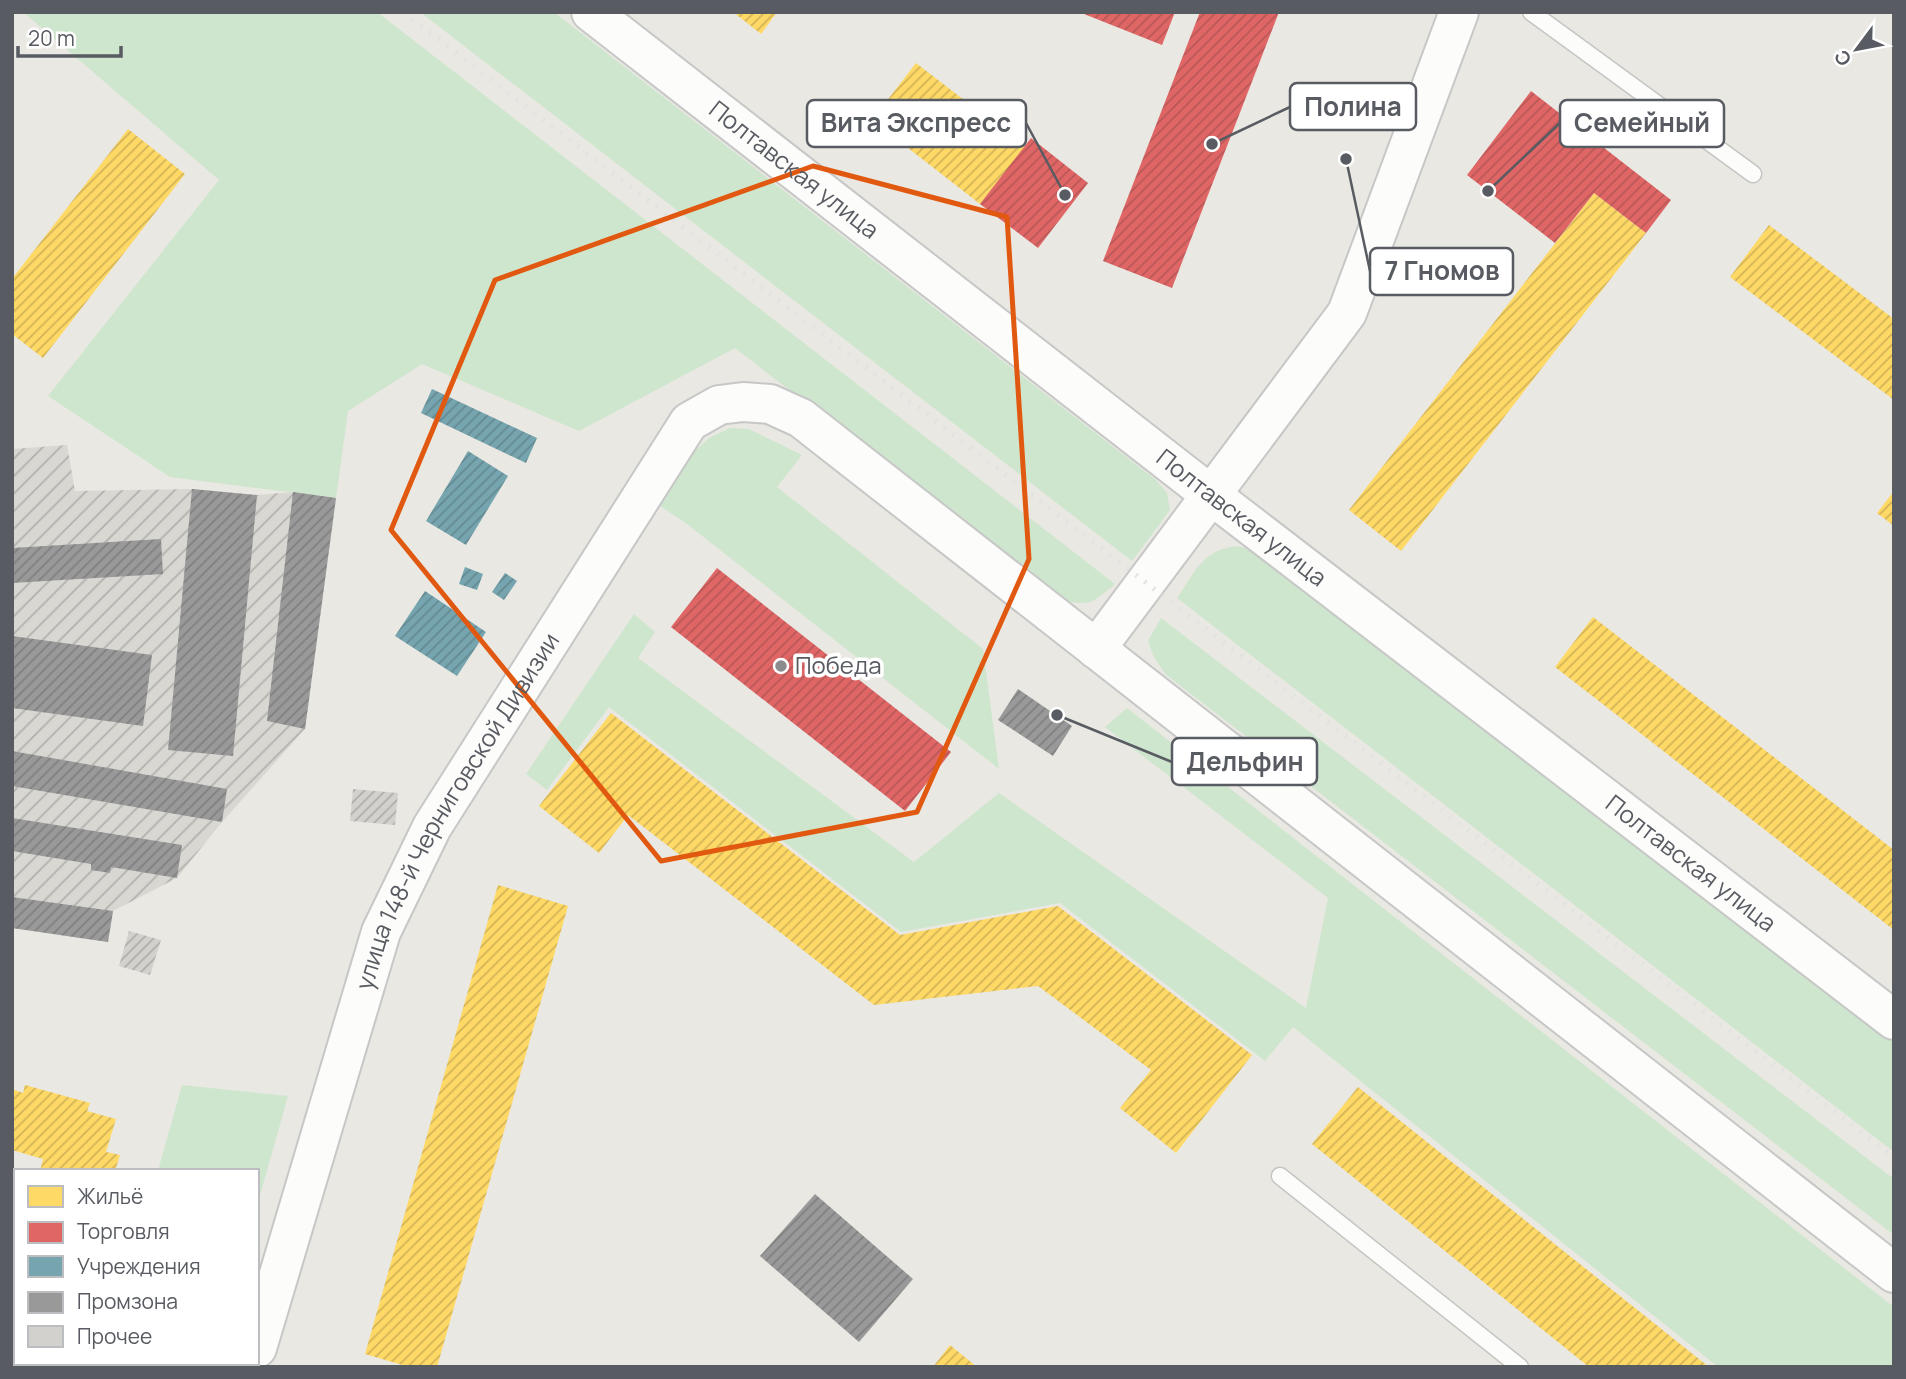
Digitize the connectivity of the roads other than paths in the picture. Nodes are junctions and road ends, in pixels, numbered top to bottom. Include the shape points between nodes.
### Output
1 (591, 12) edge
2 (1459, 12) edge
3 (1531, 12) edge
4 (1753, 174) dead end
5 (1211, 495) junction
6 (1096, 649) junction
7 (1894, 1020) edge
8 (1280, 1176) dead end
9 (1894, 1273) edge
10 (259, 1341) edge
11 (1520, 1367) edge

1 - 5 street, Полтавская улица
2 - 5 street via 1347,313
3 - 4 lane
5 - 6 street
5 - 7 street, Полтавская улица
6 - 9 street
6 - 10 street, улица 148-й Черниговской Дивизии via 801,418 770,404 743,402 719,405 689,422 432,827 381,932
8 - 11 lane

